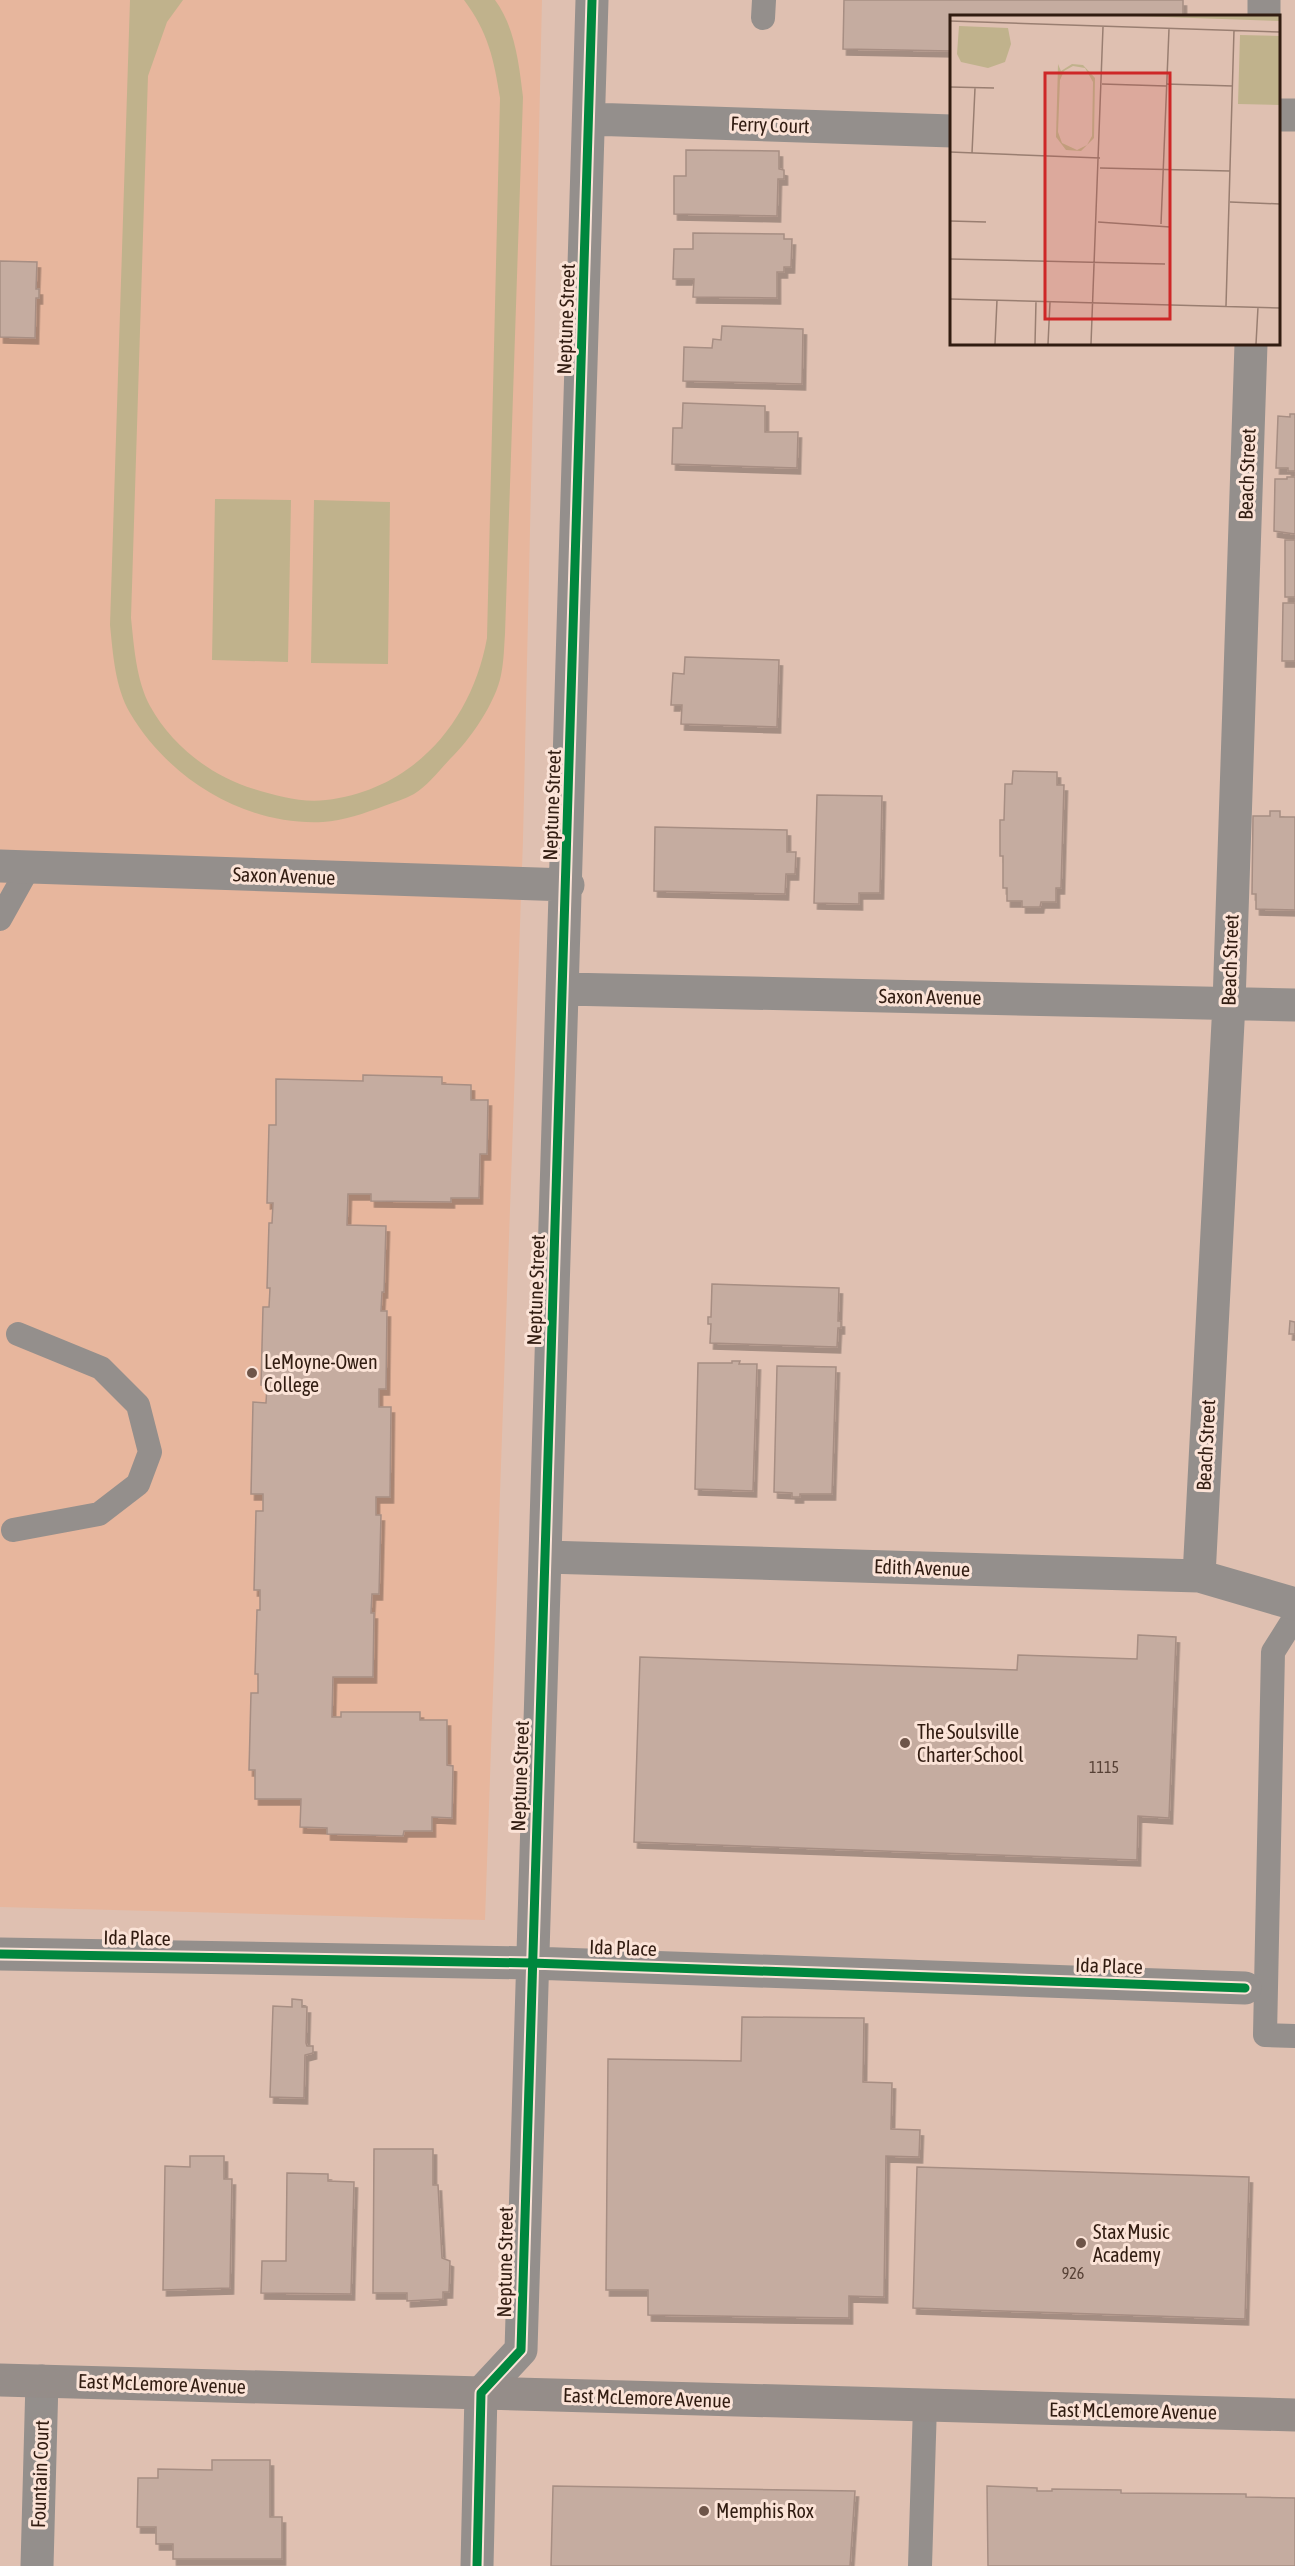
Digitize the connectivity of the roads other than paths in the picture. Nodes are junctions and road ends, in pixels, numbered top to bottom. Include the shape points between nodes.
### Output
1 (592, 0) edge
2 (1280, 115) edge
3 (1295, 116) edge
4 (589, 119) junction
5 (950, 131) edge
6 (1251, 345) edge
7 (14, 867) edge
8 (568, 885) junction
9 (0, 919) edge
10 (564, 989) junction
11 (1229, 1004) junction
12 (1295, 1005) edge
13 (18, 1334) dead end
14 (13, 1530) dead end
15 (546, 1557) junction
16 (1199, 1576) junction
17 (1295, 1604) edge
18 (1295, 1617) edge
19 (0, 1954) edge
20 (531, 1963) junction
21 (1245, 1988) dead end
22 (1295, 2036) edge
23 (0, 2380) edge
24 (42, 2381) junction
25 (481, 2393) junction
26 (925, 2405) junction
27 (1295, 2415) edge
28 (37, 2566) edge
29 (477, 2566) edge
30 (920, 2566) edge

1 - 4 street, Neptune Street
2 - 3 street
4 - 5 street, Ferry Court
4 - 8 street, Neptune Street
6 - 11 street, Beach Street
7 - 8 street, Saxon Avenue
7 - 9 lane
8 - 10 street, Neptune Street
10 - 11 street, Saxon Avenue
10 - 15 street, Neptune Street
11 - 12 street, Saxon Avenue
11 - 16 street, Beach Street
13 - 14 lane via 101,1368 138,1405 150,1452 138,1485 99,1514
15 - 16 street, Edith Avenue
15 - 20 street, Neptune Street
16 - 17 street, Edith Avenue
18 - 22 lane via 1273,1652 1265,2035
19 - 20 street, Ida Place
20 - 21 street, Ida Place
20 - 25 street, Neptune Street via 521,2350
23 - 24 main road, East McLemore Avenue
24 - 25 main road, East McLemore Avenue
24 - 28 street, Fountain Court
25 - 26 main road, East McLemore Avenue
25 - 29 street
26 - 27 main road, East McLemore Avenue
26 - 30 lane

